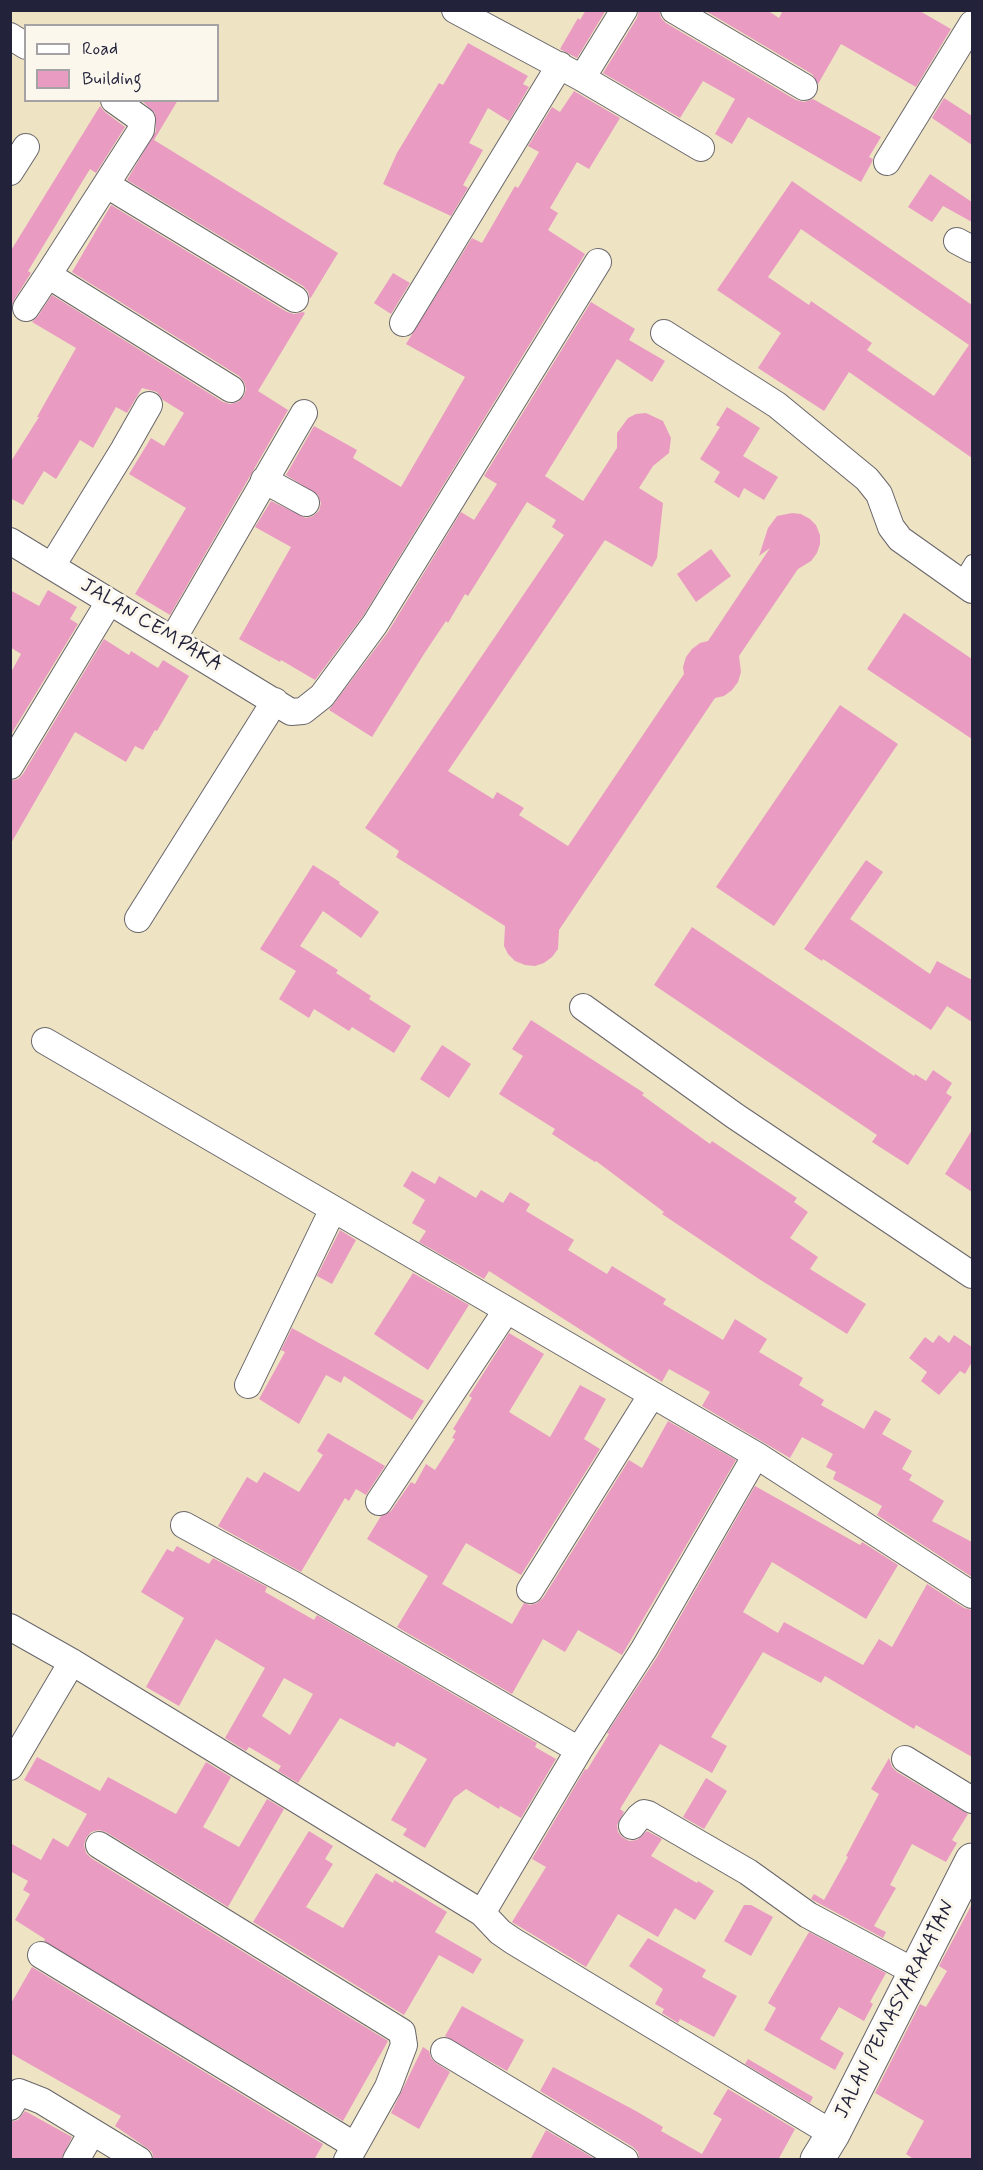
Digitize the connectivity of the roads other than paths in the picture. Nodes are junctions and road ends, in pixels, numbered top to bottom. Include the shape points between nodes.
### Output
1 (455, 10) edge
2 (624, 10) edge
3 (674, 10) edge
4 (972, 24) edge
5 (10, 36) edge
6 (24, 45) edge
7 (560, 65) junction
8 (582, 78) junction
9 (804, 87) dead end
10 (117, 102) edge
11 (26, 147) dead end
12 (701, 148) dead end
13 (887, 162) dead end
14 (10, 172) edge
15 (107, 185) junction
16 (598, 262) dead end
17 (48, 275) junction
18 (295, 299) dead end
19 (26, 308) dead end
20 (403, 322) dead end
21 (664, 333) dead end
22 (231, 389) dead end
23 (149, 405) dead end
24 (303, 413) dead end
25 (264, 480) junction
26 (306, 503) dead end
27 (10, 541) edge
28 (52, 566) junction
29 (968, 578) edge
30 (109, 602) junction
31 (173, 639) junction
32 (283, 707) junction
33 (10, 766) edge
34 (138, 919) dead end
35 (583, 1007) dead end
36 (45, 1041) dead end
37 (333, 1209) junction
38 (972, 1275) edge
39 (506, 1311) junction
40 (248, 1385) dead end
41 (651, 1396) junction
42 (756, 1455) junction
43 (379, 1502) dead end
44 (184, 1525) dead end
45 (530, 1590) dead end
46 (972, 1595) edge
47 (10, 1627) edge
48 (72, 1662) junction
49 (579, 1750) junction
50 (905, 1759) dead end
51 (10, 1767) edge
52 (972, 1800) edge
53 (632, 1826) dead end
54 (99, 1845) dead end
55 (972, 1860) edge
56 (482, 1913) junction
57 (41, 1955) dead end
58 (915, 1972) junction
59 (444, 2051) dead end
60 (10, 2107) edge
61 (92, 2132) junction
62 (825, 2147) edge
63 (350, 2152) edge
64 (76, 2160) edge
65 (139, 2160) edge
66 (625, 2160) edge

1 - 7 street
2 - 8 street
3 - 9 street
4 - 13 street
5 - 6 street
7 - 8 street
7 - 20 street
8 - 12 street
10 - 15 street via 139,117 142,126
11 - 14 street
15 - 17 street
15 - 18 street
16 - 32 street via 375,624 321,696 303,711
17 - 19 street
17 - 22 street
21 - 29 street via 777,405 867,479 879,494 891,527 900,539
23 - 28 street
24 - 25 street
25 - 26 street
25 - 31 street
27 - 28 street, JALAN CEMPAKA
28 - 30 street, JALAN CEMPAKA
30 - 31 street, JALAN CEMPAKA
30 - 33 street
31 - 32 street, JALAN CEMPAKA
32 - 34 street
35 - 38 street via 744,1122
36 - 37 street
37 - 39 street
37 - 40 street
39 - 41 street
39 - 43 street
41 - 42 street
41 - 45 street
42 - 46 street
42 - 49 street via 644,1649
44 - 49 street
47 - 48 street
48 - 51 street
48 - 56 street
49 - 56 street
50 - 52 street
53 - 58 street via 648,1814 748,1872 808,1915
54 - 63 street via 402,2032 404,2045 388,2087
55 - 58 street, JALAN PEMASYARAKATAN
56 - 62 street via 513,1941
57 - 63 street
58 - 62 street, JALAN PEMASYARAKATAN
59 - 66 street
60 - 61 street via 19,2092 42,2101
61 - 64 street
61 - 65 street

